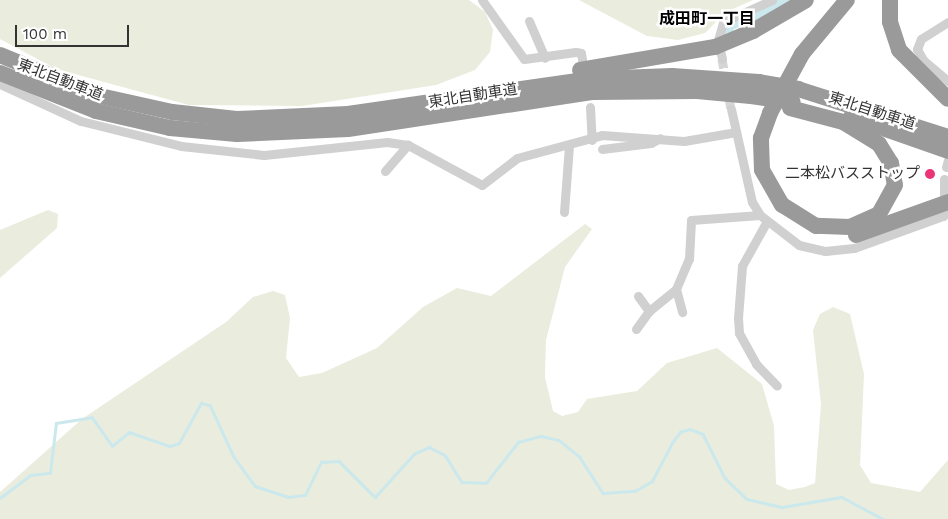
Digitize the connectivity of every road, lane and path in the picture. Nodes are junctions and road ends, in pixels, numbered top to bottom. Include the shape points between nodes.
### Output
1 (482, 0) edge
2 (772, 0) edge
3 (806, 0) edge
4 (836, 0) edge
5 (847, 0) edge
6 (890, 0) edge
7 (529, 21) dead end
8 (948, 22) edge
9 (718, 40) dead end
10 (0, 56) edge
11 (545, 58) junction
12 (583, 65) dead end
13 (0, 73) edge
14 (948, 81) edge
15 (0, 84) edge
16 (753, 93) junction
17 (948, 99) edge
18 (794, 100) junction
19 (590, 107) dead end
20 (731, 108) tunnel mouth
21 (380, 110) junction
22 (736, 132) junction
23 (948, 137) edge
24 (660, 138) junction
25 (592, 140) junction
26 (408, 144) junction
27 (569, 146) junction
28 (602, 149) dead end
29 (947, 159) edge
30 (385, 171) dead end
31 (944, 179) dead end
32 (946, 202) edge
33 (564, 212) dead end
34 (764, 218) junction
35 (676, 289) junction
36 (638, 296) dead end
37 (649, 311) junction
38 (682, 312) dead end
39 (636, 329) dead end
40 (777, 386) dead end

1 - 11 street via 524,59
2 - 9 street via 723,22
3 - 21 highway via 753,32 715,47
4 - 32 highway via 800,42 762,110 752,157 762,193 785,219 827,236 866,233
5 - 18 highway via 802,54 774,104 761,138 762,170 782,205 816,226 850,227 879,214 895,185 891,163 879,144 842,122
6 - 17 highway via 890,22 899,50
7 - 11 street
8 - 14 street via 922,39 917,49 923,60
10 - 21 highway, 東北自動車道 via 100,96 172,112 273,120
11 - 12 street via 576,52 581,54
13 - 16 highway, 東北自動車道 via 96,111 170,128 237,134 310,133 557,96 660,91
15 - 26 street via 90,124 181,146 264,154
16 - 18 highway, 東北自動車道, bridge
16 - 18 highway
16 - 21 highway, 東北自動車道 via 672,76 602,78
18 - 23 highway, 東北自動車道
18 - 29 highway, 東北自動車道 via 842,114
19 - 25 street
20 - 22 street
22 - 24 street via 684,141
22 - 34 street via 743,179
24 - 25 street via 612,134
24 - 28 street via 651,143
25 - 27 street
26 - 27 street via 482,185 517,158
26 - 30 street
27 - 33 street
31 - 32 street
32 - 34 street via 943,216 836,251 799,245
34 - 35 street via 694,217 687,237 689,259
34 - 40 street via 742,266 739,333 756,364
35 - 37 street
35 - 38 street
36 - 37 street
37 - 39 street

